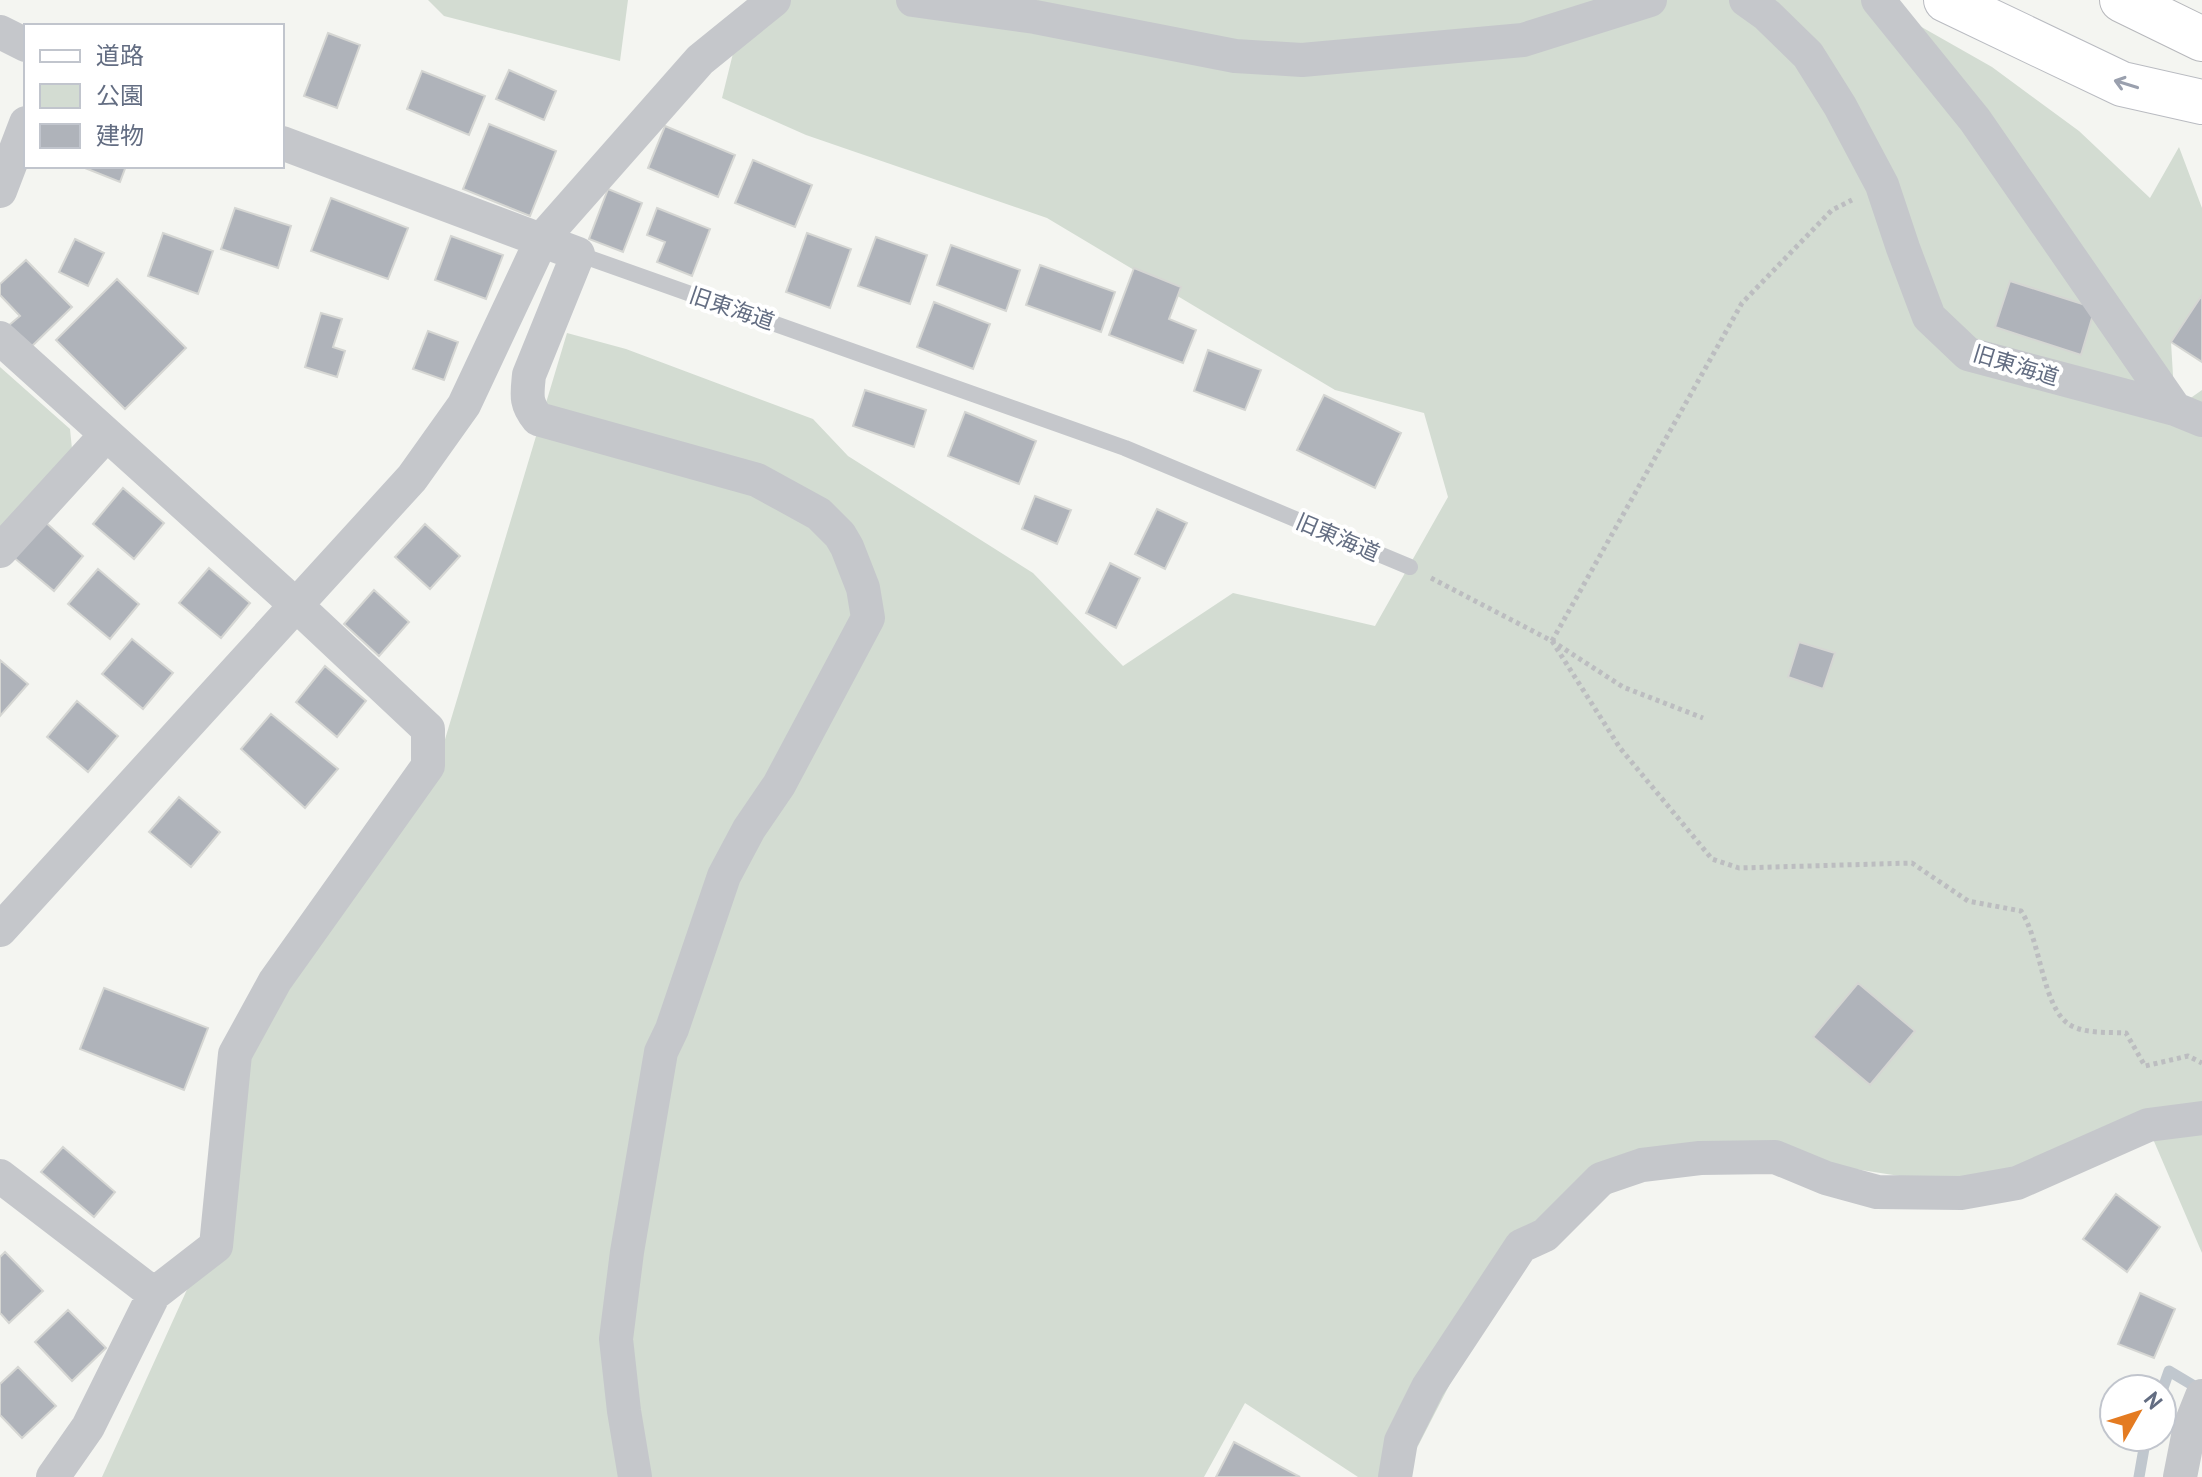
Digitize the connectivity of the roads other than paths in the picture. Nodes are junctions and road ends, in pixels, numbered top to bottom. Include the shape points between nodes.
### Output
1 (774, 0) edge
2 (913, 0) edge
3 (1650, 0) edge
4 (1746, 0) edge
5 (1878, 0) edge
6 (1946, 0) edge
7 (2122, 0) edge
8 (0, 32) edge
9 (2202, 39) edge
10 (24, 44) edge
11 (2202, 102) edge
12 (24, 128) edge
13 (284, 144) edge
14 (0, 191) edge
15 (542, 239) junction
16 (578, 254) junction
17 (0, 338) edge
18 (2188, 414) edge
19 (106, 435) junction
20 (0, 551) edge
21 (1410, 567) road end
22 (297, 606) junction
23 (0, 930) edge
24 (2202, 1118) edge
25 (0, 1176) edge
26 (154, 1294) junction
27 (2202, 1396) edge
28 (53, 1477) edge
29 (635, 1477) edge
30 (1395, 1477) edge
31 (2180, 1477) edge

1 - 15 street via 700,60
2 - 3 street via 1035,17 1235,56 1302,60 1523,40
4 - 18 street, 旧東海道 via 1808,55 1840,106 1882,185 1929,317 1968,354
5 - 18 street via 1975,120
11 -> 6 main road via 2122,84
7 - 9 main road
8 - 10 street
12 - 14 street
13 - 15 street
15 - 16 street
15 - 22 street via 464,405 412,478
16 - 21 lane, 旧東海道 via 1125,448
16 - 29 street via 529,375 529,408 545,422 757,480 819,514 847,547 868,618 724,876 661,1052 616,1339
17 - 19 street
19 - 20 street
19 - 22 street
22 - 23 street
22 - 26 street via 428,729 428,766 275,981 235,1054 216,1246
24 - 30 street via 2148,1125 2017,1183 1961,1193 1877,1192 1775,1157 1642,1165 1601,1179 1545,1235 1521,1246 1428,1387 1401,1441
25 - 26 street
26 - 28 street via 88,1427
27 - 31 street

